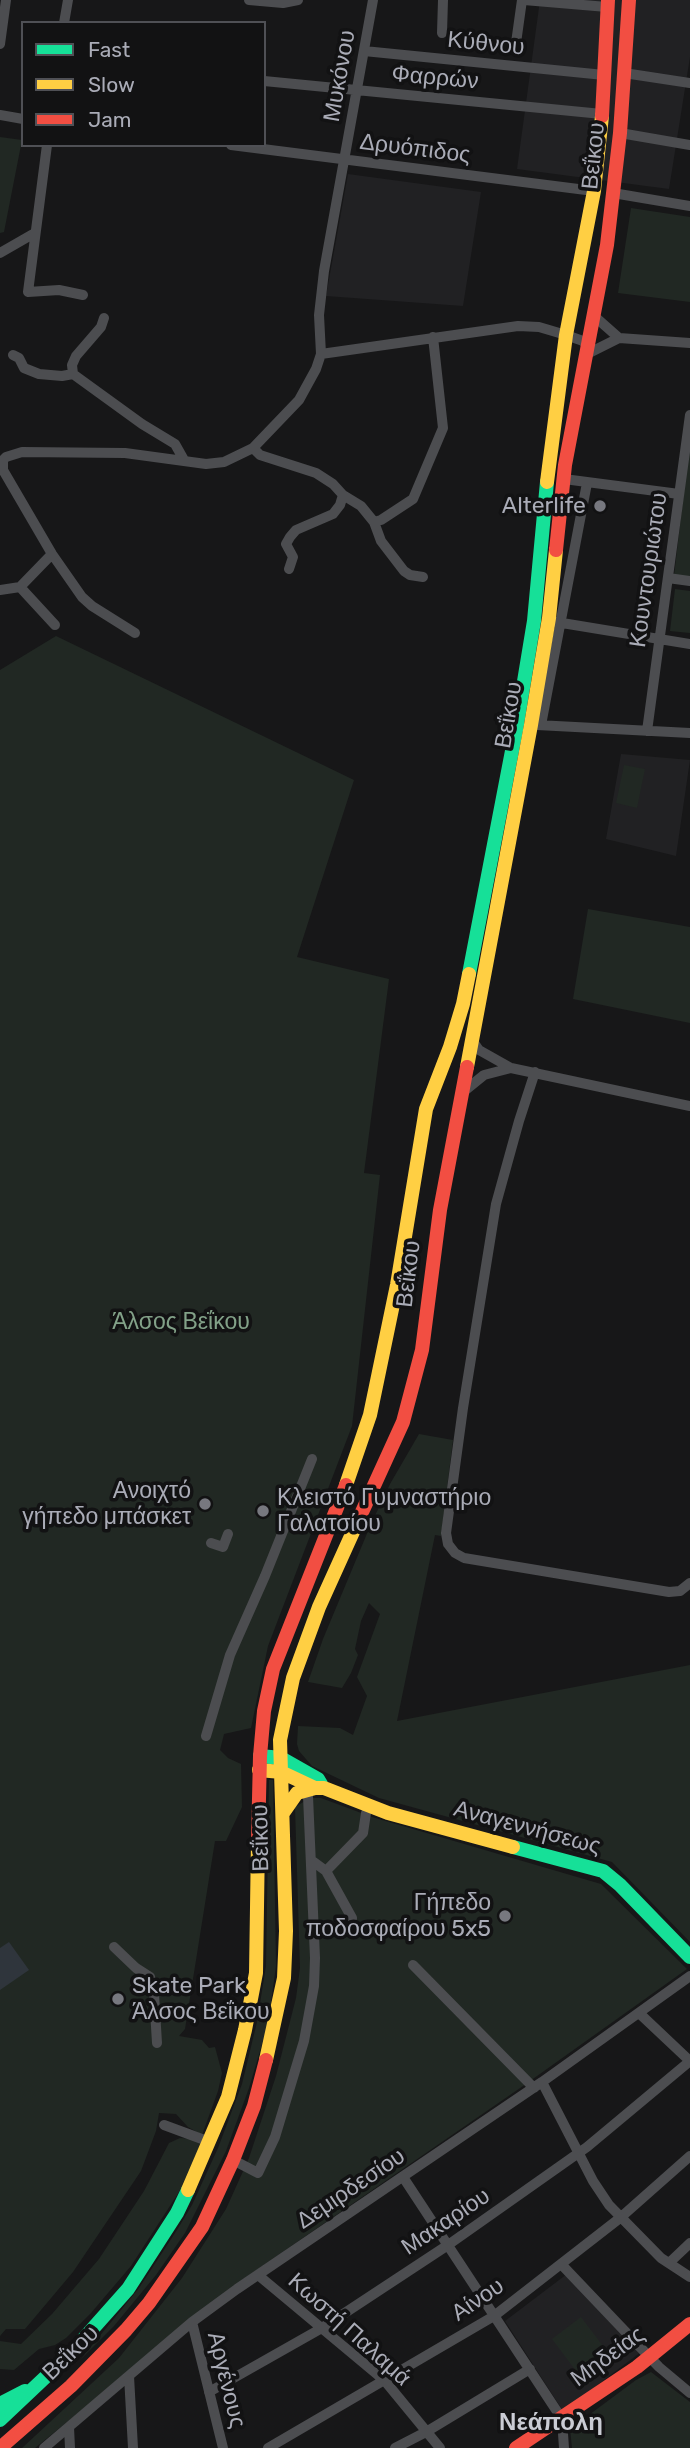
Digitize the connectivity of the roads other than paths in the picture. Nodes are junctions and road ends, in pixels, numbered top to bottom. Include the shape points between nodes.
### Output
1 (6, 0) edge
2 (68, 0) edge
3 (248, 0) edge
4 (298, 0) edge
5 (373, 0) edge
6 (443, 0) edge
7 (523, 0) edge
8 (629, 0) edge
9 (283, 1) edge
10 (539, 1) edge
11 (607, 3) edge
12 (64, 21) edge
13 (442, 33) dead end
14 (516, 43) dead end
15 (0, 44) edge
16 (364, 51) junction
17 (624, 73) junction
18 (604, 75) junction
19 (266, 81) edge
20 (690, 83) edge
21 (356, 90) junction
22 (602, 114) junction
23 (0, 115) edge
24 (21, 119) edge
25 (620, 133) junction
26 (690, 145) edge
27 (47, 147) edge
28 (246, 147) edge
29 (345, 160) junction
30 (594, 191) junction
31 (613, 193) junction
32 (690, 206) edge
33 (33, 234) junction
34 (0, 253) edge
35 (83, 295) dead end
36 (593, 315) junction
37 (104, 318) dead end
38 (566, 335) junction
39 (433, 337) junction
40 (619, 338) junction
41 (690, 343) edge
42 (587, 351) junction
43 (321, 354) junction
44 (13, 355) dead end
45 (73, 374) junction
46 (690, 415) edge
47 (688, 445) edge
48 (253, 448) junction
49 (184, 460) junction
50 (564, 480) junction
51 (587, 483) junction
52 (679, 494) junction
53 (344, 495) junction
54 (374, 522) junction
55 (52, 554) junction
56 (289, 569) dead end
57 (423, 577) dead end
58 (668, 578) junction
59 (690, 581) edge
60 (20, 587) junction
61 (0, 590) edge
62 (554, 621) junction
63 (55, 625) dead end
64 (135, 633) dead end
65 (659, 640) junction
66 (690, 644) edge
67 (536, 725) junction
68 (647, 731) junction
69 (690, 733) edge
70 (472, 1040) junction
71 (511, 1068) junction
72 (535, 1072) junction
73 (461, 1093) junction
74 (690, 1106) edge
75 (313, 1459) dead end
76 (228, 1534) dead end
77 (211, 1543) dead end
78 (690, 1583) edge
79 (206, 1736) dead end
80 (259, 1763) junction
81 (281, 1765) junction
82 (316, 1790) junction
83 (366, 1813) dead end
84 (283, 1814) junction
85 (311, 1860) junction
86 (326, 1871) junction
87 (352, 1918) dead end
88 (114, 1947) dead end
89 (690, 1957) edge
90 (413, 1965) dead end
91 (690, 1976) edge
92 (639, 2012) junction
93 (157, 2043) dead end
94 (690, 2061) edge
95 (538, 2085) junction
96 (164, 2125) dead end
97 (210, 2142) junction
98 (578, 2152) junction
99 (690, 2156) edge
100 (233, 2160) junction
101 (403, 2177) junction
102 (620, 2218) junction
103 (690, 2243) edge
104 (448, 2245) junction
105 (669, 2263) junction
106 (561, 2264) junction
107 (258, 2275) junction
108 (690, 2277) edge
109 (494, 2316) junction
110 (192, 2322) junction
111 (690, 2324) edge
112 (322, 2329) junction
113 (649, 2357) junction
114 (530, 2369) junction
115 (129, 2376) junction
116 (385, 2381) junction
117 (36, 2387) junction
118 (209, 2392) junction
119 (690, 2393) edge
120 (0, 2404) edge
121 (562, 2419) junction
122 (0, 2420) edge
123 (69, 2427) junction
124 (426, 2432) junction
125 (287, 2443) edge
126 (1, 2448) edge
127 (44, 2448) edge
128 (69, 2448) edge
129 (133, 2448) edge
130 (223, 2448) edge
131 (268, 2448) edge
132 (395, 2448) edge
133 (440, 2448) edge
134 (516, 2448) edge
135 (564, 2448) edge

1 - 15 street
2 - 12 street
3 - 9 street
4 - 9 street
5 - 16 street, Μυκόνου
6 - 13 street
7 - 10 street
7 - 14 street
8 - 17 main road, Βεΐκου
10 - 11 street
11 - 18 main road, Βεΐκου
16 - 18 street, Κύθνου
16 - 21 street, Μυκόνου
17 - 20 street
17 - 25 main road, Βεΐκου
18 - 22 main road, Βεΐκου
19 - 21 street, Φαρρών
21 - 22 street, Φαρρών
21 - 29 street, Μυκόνου
22 - 30 main road, Βεΐκου
23 - 24 street
25 - 26 street
25 - 31 main road, Βεΐκου
27 - 33 street
28 - 29 street, Δρυόπιδος
29 - 30 street, Δρυόπιδος
29 - 43 street, Μυκόνου via 324,271
30 - 38 main road, Βεΐκου
31 - 32 street
31 - 36 main road, Βεΐκου
33 - 34 street
33 - 35 street via 27,292 59,290
36 - 40 street
36 - 42 main road, Βεΐκου
37 - 45 street via 76,356
38 - 39 street via 518,326
38 - 42 street via 581,340
38 - 80 main road, Βεΐκου via 548,464 534,621 463,1004 426,1109 370,1415 274,1669
39 - 43 street
39 - 54 street via 443,428 413,499
40 - 41 street
40 - 42 street
42 - 50 main road, Βεΐκου
43 - 48 street via 299,400
44 - 45 street via 24,368 39,374
45 - 49 street via 175,444
46 - 47 street, Κουντουριώτου
47 - 52 street, Κουντουριώτου
48 - 49 street via 224,462
48 - 53 street via 260,455 316,473
49 - 55 street via 125,453 6,457 3,470
50 - 51 street
50 - 62 main road, Βεΐκου
51 - 52 street
51 - 62 street
52 - 58 street, Κουντουριώτου
53 - 54 street
53 - 56 street via 333,514 290,537 286,544 293,557
54 - 57 street via 376,533 404,571
55 - 60 street
55 - 64 street via 82,597
58 - 59 street
58 - 65 street, Κουντουριώτου
60 - 61 street
60 - 63 street
62 - 65 street
62 - 67 main road, Βεΐκου
65 - 66 street
65 - 68 street, Κουντουριώτου
67 - 68 street
67 - 70 main road, Βεΐκου
68 - 69 street
70 - 71 street via 479,1050
70 - 73 main road, Βεΐκου
71 - 72 street
71 - 73 street via 484,1075
72 - 74 street
72 - 78 street via 496,1204 463,1408 448,1544 464,1559 668,1592 680,1591
73 - 81 main road, Βεΐκου via 417,1373 399,1432 319,1607 293,1678 280,1740
75 - 79 street via 230,1655
76 - 77 street via 223,1546
80 - 81 main road, Αναγεννήσεως
80 - 97 main road, Βεΐκου via 256,1973 228,2097
81 - 82 main road, Αναγεννήσεως
81 - 84 main road, Βεΐκου
82 - 84 main road via 297,1794
82 - 85 street
82 - 89 main road, Αναγεννήσεως via 603,1871
83 - 86 street via 363,1833
84 - 100 main road, Βεΐκου via 284,1978 254,2106
85 - 86 street
85 - 100 street via 314,1986 299,2061 275,2137 258,2173
86 - 87 street
88 - 93 street via 150,1977
90 - 95 street
91 - 92 street, Δεμιρδεσίου
92 - 94 street
92 - 95 street, Δεμιρδεσίου
94 - 98 street, Μακαρίου
95 - 98 street
95 - 101 street, Δεμιρδεσίου
96 - 97 street
97 - 117 main road, Βεΐκου via 177,2213 128,2289
98 - 102 street
98 - 104 street, Μακαρίου
99 - 102 street, Αίνου
100 - 126 main road, Βεΐκου via 202,2227 149,2303 100,2359
101 - 104 street
101 - 107 street, Δεμιρδεσίου
102 - 105 street
102 - 106 street, Αίνου
103 - 105 street
104 - 109 street
104 - 112 street, Μακαρίου
105 - 108 street
106 - 109 street, Αίνου
106 - 113 street
107 - 110 street, Δεμιρδεσίου
107 - 112 street, Κωστή Παλαμά
109 - 114 street
109 - 116 street, Αίνου
110 - 115 street, Δεμιρδεσίου
110 - 118 street, Αργένους
111 - 113 main road, Μηδείας
112 - 116 street, Κωστή Παλαμά
112 - 118 street, Μακαρίου
113 - 119 street
113 - 121 main road, Μηδείας
114 - 121 street
114 - 124 street
115 - 123 street, Δεμιρδεσίου
115 - 129 street
116 - 124 street, Κωστή Παλαμά
116 - 125 street, Αίνου
117 - 120 main road
117 - 122 main road, Βεΐκου
118 - 130 street, Αργένους
121 - 134 main road, Μηδείας
121 - 135 street
123 - 127 street, Δεμιρδεσίου
123 - 128 street
124 - 132 street
124 - 133 street, Κωστή Παλαμά
125 - 131 street, Αίνου

